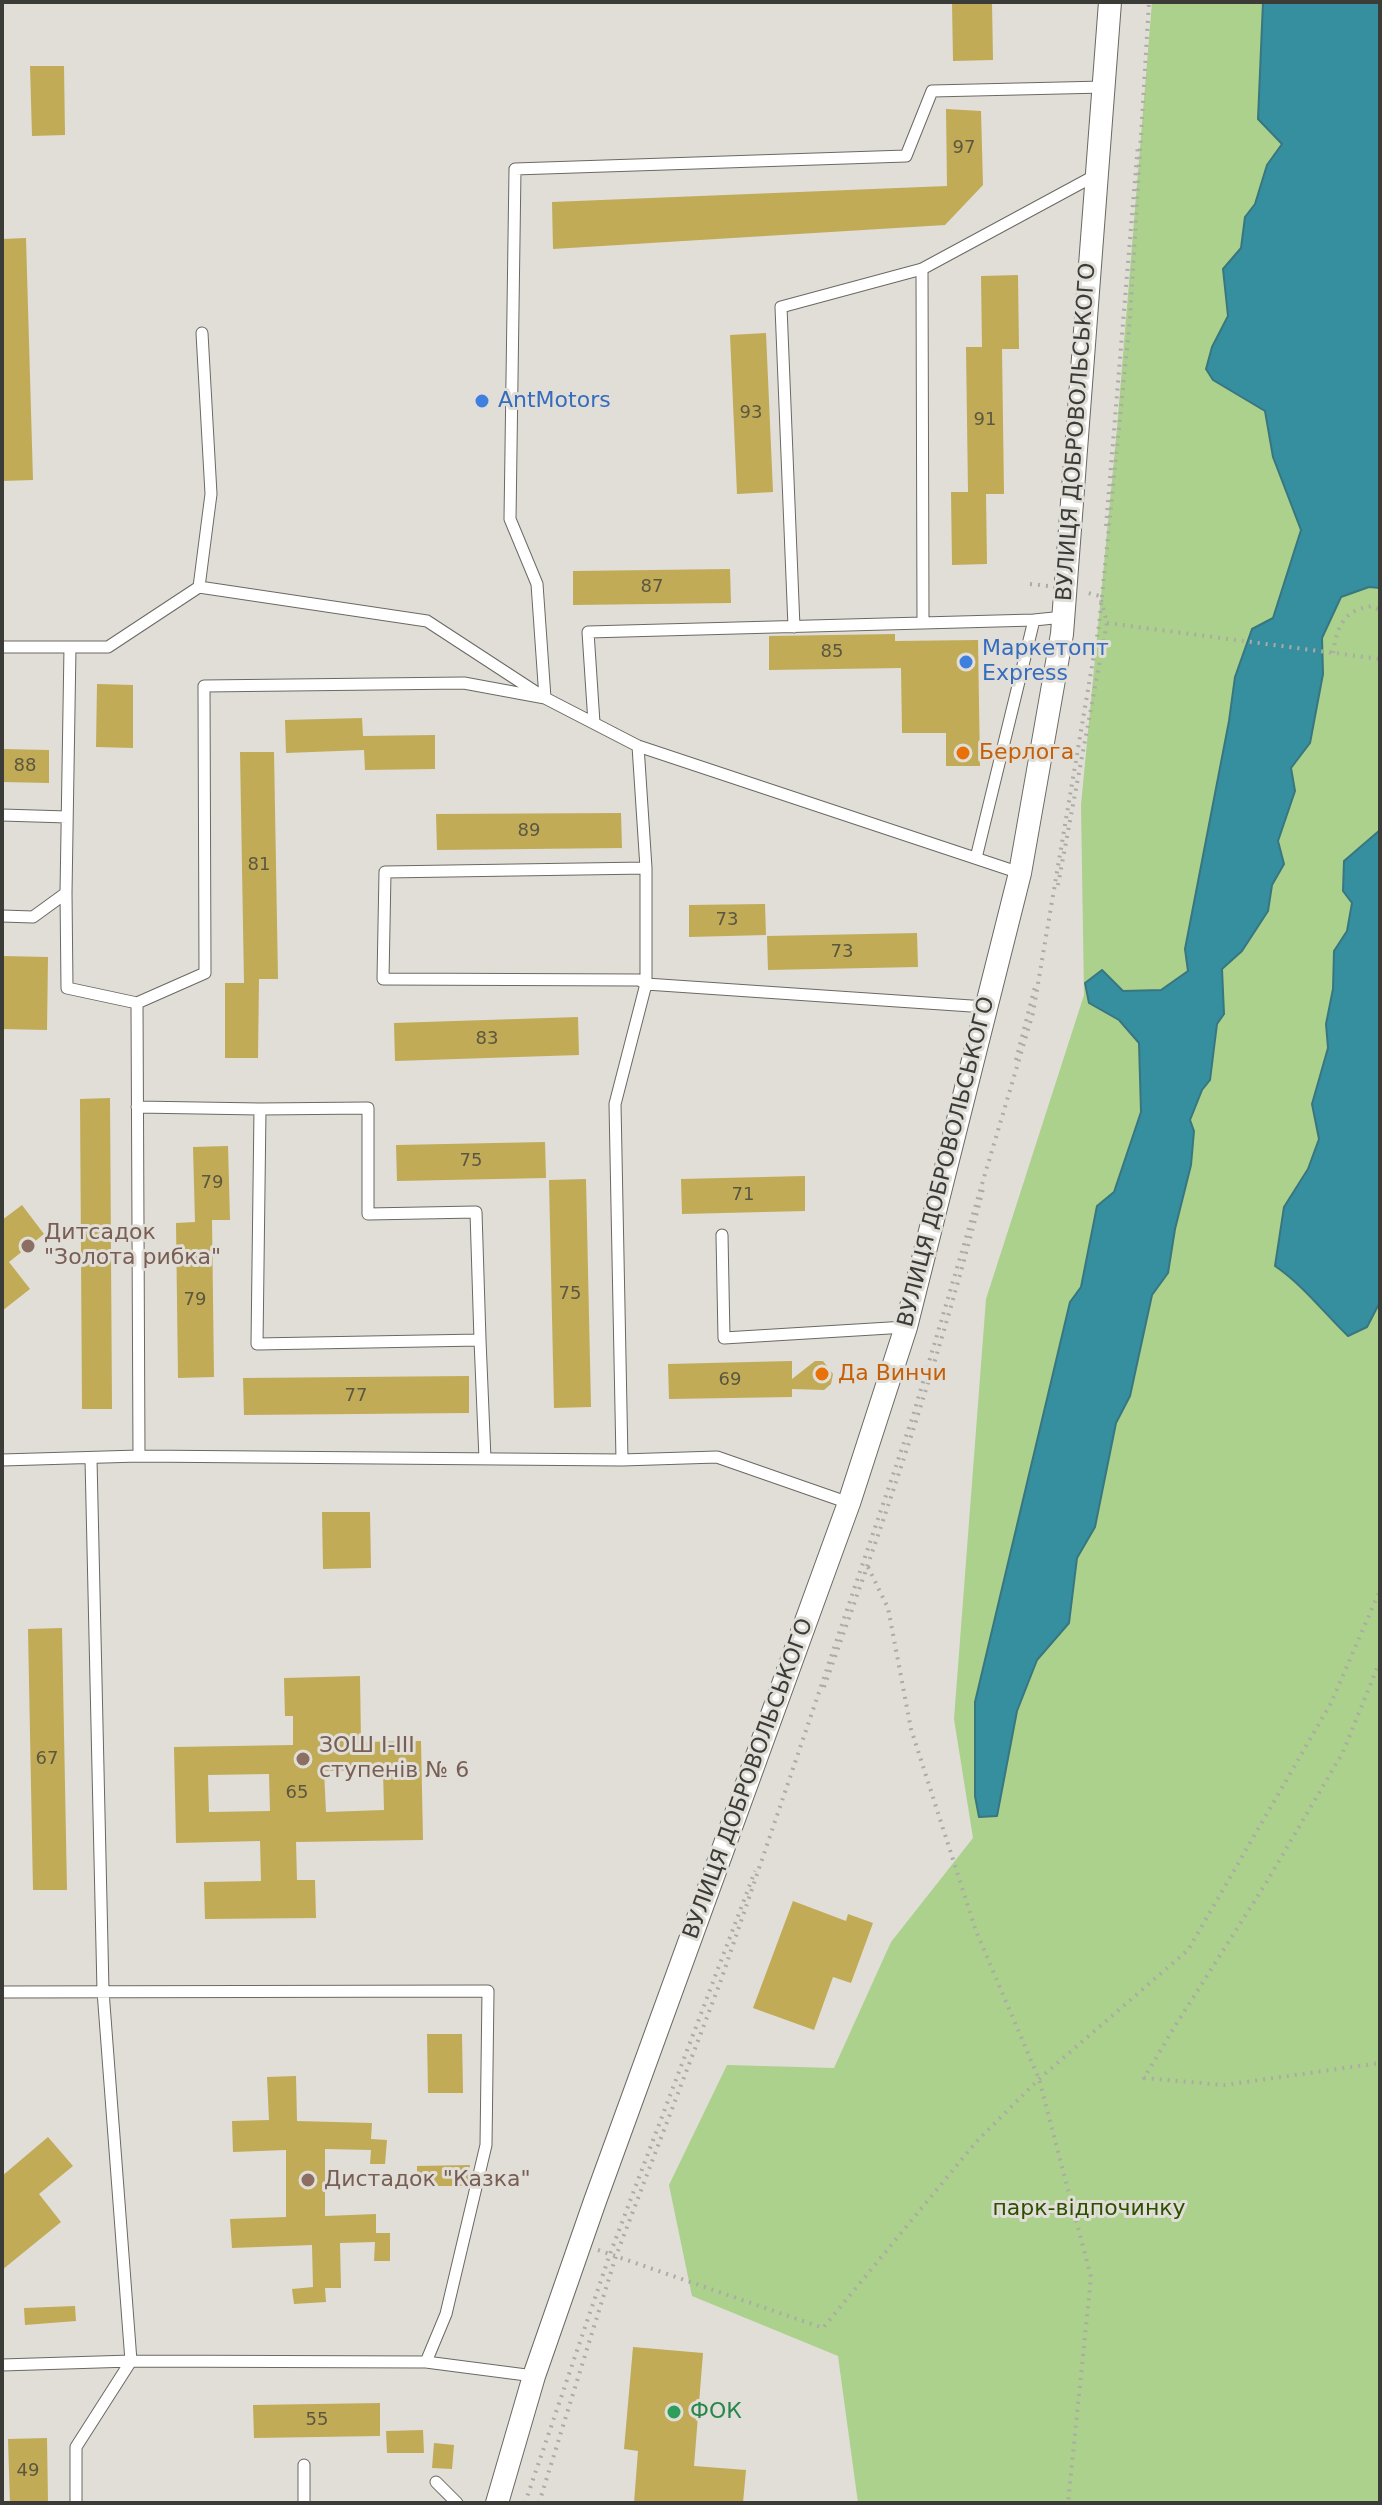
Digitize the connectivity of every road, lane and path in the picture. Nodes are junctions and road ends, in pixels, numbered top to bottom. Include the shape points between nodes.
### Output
1 (1110, 2) edge
2 (1148, 2) edge
3 (1104, 87) junction
4 (1097, 175) junction
5 (922, 269) junction
6 (202, 333) dead end
7 (199, 587) junction
8 (1100, 596) dead end
9 (1380, 610) edge
10 (1064, 617) junction
11 (1034, 620) junction
12 (923, 623) junction
13 (1107, 623) dead end
14 (794, 627) junction
15 (2, 647) edge
16 (70, 647) junction
17 (1333, 653) junction
18 (1380, 659) edge
19 (545, 698) junction
20 (594, 723) junction
21 (638, 746) junction
22 (2, 815) edge
23 (67, 817) junction
24 (976, 858) junction
25 (646, 868) junction
26 (1020, 873) junction
27 (66, 893) junction
28 (2, 916) edge
29 (646, 984) junction
30 (137, 1003) junction
31 (986, 1007) junction
32 (137, 1107) junction
33 (260, 1109) junction
34 (722, 1235) dead end
35 (906, 1327) junction
36 (480, 1340) junction
37 (139, 1456) junction
38 (91, 1459) junction
39 (485, 1459) junction
40 (2, 1460) edge
41 (622, 1460) junction
42 (849, 1503) junction
43 (868, 1567) dead end
44 (1380, 1590) edge
45 (1380, 1661) edge
46 (103, 1991) junction
47 (2, 1992) edge
48 (1380, 2063) edge
49 (1039, 2079) junction
50 (581, 2245) junction
51 (610, 2254) junction
52 (131, 2361) junction
53 (426, 2362) junction
54 (2, 2365) edge
55 (534, 2376) junction
56 (304, 2465) dead end
57 (436, 2482) dead end
58 (76, 2503) edge
59 (304, 2503) edge
60 (457, 2503) edge
61 (497, 2503) edge
62 (525, 2503) edge
63 (1068, 2503) edge

1 - 3 street, ВУЛИЦЯ ДОБРОВОЛЬСЬКОГО
2 - 8 path
3 - 4 street, ВУЛИЦЯ ДОБРОВОЛЬСЬКОГО
3 - 19 lane via 932,91 906,156 515,169 510,519 537,584
4 - 5 lane
4 - 10 street, ВУЛИЦЯ ДОБРОВОЛЬСЬКОГО
5 - 12 lane
5 - 14 lane via 781,307
6 - 7 lane via 211,494
7 - 16 lane via 108,647
7 - 19 lane via 427,621
9 - 17 path via 1357,608 1337,627
10 - 11 lane
10 - 26 street, ВУЛИЦЯ ДОБРОВОЛЬСЬКОГО
11 - 12 lane
11 - 24 lane
12 - 14 lane
13 - 17 path
14 - 20 lane via 588,632
15 - 16 lane
16 - 23 lane
17 - 18 path
19 - 20 lane
19 - 30 lane via 464,683 204,686 205,973
20 - 21 lane
21 - 24 lane
21 - 25 lane
22 - 23 lane
23 - 27 lane
24 - 26 lane
25 - 29 lane
25 - 29 lane via 385,872 383,979
26 - 31 street, ВУЛИЦЯ ДОБРОВОЛЬСЬКОГО
27 - 28 lane via 33,917
27 - 30 lane via 67,988
29 - 31 lane
29 - 41 lane via 615,1104
30 - 32 lane
31 - 35 street, ВУЛИЦЯ ДОБРОВОЛЬСЬКОГО
32 - 33 lane
32 - 37 lane
33 - 36 lane via 368,1108 368,1214 476,1212
33 - 36 lane via 257,1344
34 - 35 lane via 724,1338
35 - 42 street, ВУЛИЦЯ ДОБРОВОЛЬСЬКОГО
36 - 39 lane
37 - 38 lane
37 - 39 lane
38 - 40 lane
38 - 46 lane
39 - 41 lane
41 - 42 lane via 717,1457
42 - 50 street, ВУЛИЦЯ ДОБРОВОЛЬСЬКОГО
43 - 49 path via 888,1608 911,1729 976,1931
44 - 49 path via 1331,1703 1188,1950
45 - 48 path via 1343,1752 1144,2078 1224,2085
46 - 47 lane
46 - 52 lane
46 - 53 lane via 488,1991 486,2145 446,2314
49 - 51 path via 976,2142 823,2328
49 - 63 path via 1091,2277
50 - 51 path
50 - 55 street, ВУЛИЦЯ ДОБРОВОЛЬСЬКОГО
51 - 62 path
52 - 53 lane
52 - 54 lane
52 - 58 lane via 76,2447
53 - 55 lane
55 - 61 street, ВУЛИЦЯ ДОБРОВОЛЬСЬКОГО
56 - 59 lane
57 - 60 lane

